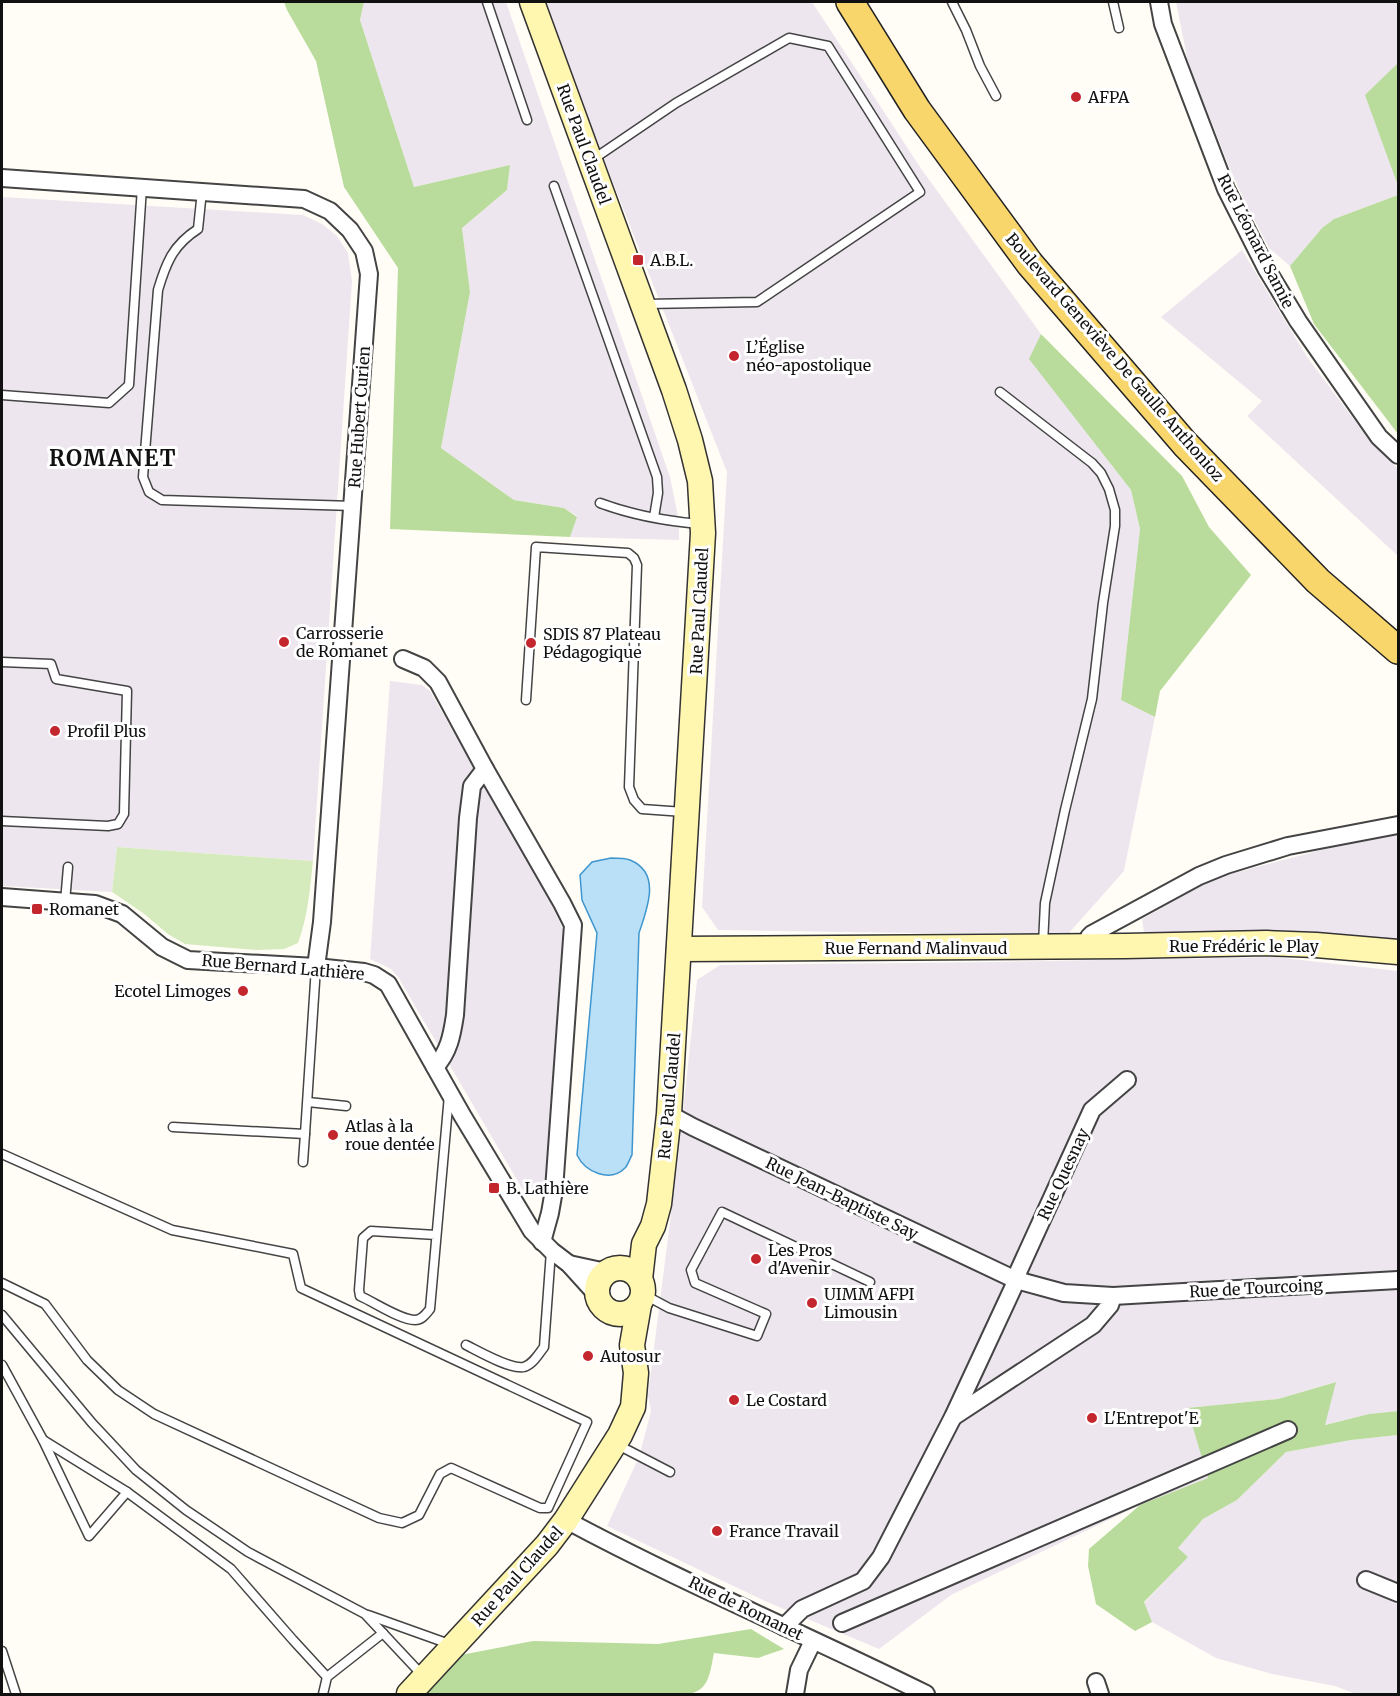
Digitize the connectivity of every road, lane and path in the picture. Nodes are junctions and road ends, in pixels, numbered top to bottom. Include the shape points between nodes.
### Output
1 (487, 2) edge
2 (532, 2) edge
3 (850, 2) edge
4 (870, 2) edge
5 (952, 2) edge
6 (1113, 2) edge
7 (1159, 2) edge
8 (1119, 28) dead end
9 (996, 96) dead end
10 (527, 120) dead end
11 (590, 161) junction
12 (2, 178) edge
13 (554, 186) dead end
14 (142, 187) junction
15 (201, 191) junction
16 (643, 304) junction
17 (1000, 392) dead end
18 (2, 395) edge
19 (1398, 455) edge
20 (600, 503) dead end
21 (353, 506) junction
22 (654, 518) junction
23 (703, 524) junction
24 (1398, 628) edge
25 (1398, 650) edge
26 (403, 659) dead end
27 (2, 662) edge
28 (526, 700) dead end
29 (485, 769) junction
30 (687, 812) junction
31 (2, 821) edge
32 (1398, 825) edge
33 (68, 867) dead end
34 (2, 897) edge
35 (65, 902) junction
36 (1137, 909) junction
37 (1126, 946) junction
38 (1043, 947) junction
39 (1089, 947) junction
40 (679, 949) junction
41 (1398, 952) edge
42 (316, 967) junction
43 (435, 1067) junction
44 (1127, 1080) dead end
45 (449, 1091) junction
46 (308, 1102) junction
47 (346, 1106) dead end
48 (669, 1114) junction
49 (173, 1127) dead end
50 (305, 1134) junction
51 (2, 1154) edge
52 (303, 1162) dead end
53 (436, 1235) junction
54 (644, 1244) junction
55 (547, 1246) junction
56 (569, 1264) junction
57 (612, 1270) junction
58 (1016, 1280) junction
59 (1398, 1280) edge
60 (870, 1282) dead end
61 (2, 1283) edge
62 (641, 1293) junction
63 (1113, 1296) junction
64 (604, 1304) junction
65 (2, 1315) edge
66 (466, 1345) dead end
67 (633, 1345) junction
68 (2, 1365) edge
69 (953, 1417) junction
70 (1288, 1430) dead end
71 (43, 1440) junction
72 (615, 1443) junction
73 (670, 1472) dead end
74 (127, 1492) junction
75 (566, 1520) junction
76 (1366, 1580) dead end
77 (1398, 1593) edge
78 (365, 1614) junction
79 (842, 1623) dead end
80 (784, 1627) junction
81 (383, 1633) junction
82 (813, 1641) junction
83 (454, 1646) junction
84 (2, 1651) edge
85 (327, 1677) junction
86 (417, 1686) edge
87 (16, 1695) edge
88 (323, 1695) edge
89 (795, 1695) edge
90 (926, 1695) edge

1 - 10 lane
2 - 11 street, Rue Paul Claudel
3 - 25 main road, Boulevard Geneviève De Gaulle Anthonioz via 917,110 1030,264 1185,444 1318,580
4 - 24 main road, Boulevard Geneviève De Gaulle Anthonioz via 930,96 1042,254 1185,421 1332,570
5 - 9 lane
6 - 8 lane
7 - 19 street, Rue Léonard Samie via 1163,24 1226,189 1266,268 1379,437
11 - 16 street, Rue Paul Claudel
11 - 16 lane via 676,103 789,38 828,46 920,192 757,302
12 - 14 street, Rue Hubert Curien
13 - 22 lane via 657,477
14 - 15 street, Rue Hubert Curien
14 - 18 lane via 129,385 109,403
15 - 21 street, Rue Hubert Curien via 304,198 330,211 364,251 369,274
15 - 21 lane via 198,229 185,237 166,263 158,290 143,477 149,492 162,500
16 - 23 street, Rue Paul Claudel via 690,440 700,481
17 - 38 lane via 1092,463 1109,489 1115,510 1092,699 1045,903
20 - 22 lane
21 - 42 street, Rue Hubert Curien
22 - 23 lane
23 - 30 street, Rue Paul Claudel
26 - 29 street via 424,669 438,682
27 - 31 lane via 51,664 56,679 127,691 124,814 118,824
28 - 30 lane via 536,547 628,553 637,565 629,786 634,801 642,809
29 - 43 street via 472,786 468,818 452,1038
29 - 55 street via 573,925
30 - 40 street, Rue Paul Claudel
32 - 36 street via 1287,846 1226,865
33 - 35 lane
34 - 35 street, Rue Bernard Lathière
35 - 42 street, Rue Bernard Lathière via 95,904 122,914 162,947 188,960
36 - 37 street via 1127,924
36 - 39 street via 1092,934
37 - 39 street, Rue Frédéric le Play
37 - 41 street, Rue Frédéric le Play via 1266,943
38 - 39 street, Rue Fernand Malinvaud
38 - 40 street, Rue Fernand Malinvaud
40 - 48 street, Rue Paul Claudel
42 - 43 street, Rue Bernard Lathière via 364,972 388,984
42 - 46 lane
43 - 45 street, Rue Bernard Lathière
44 - 58 street, Rue Quesnay via 1092,1110
45 - 53 lane
45 - 55 street, Rue Bernard Lathière via 527,1221
46 - 47 lane
46 - 50 lane
48 - 54 street, Rue Paul Claudel via 659,1204
48 - 58 street, Rue Jean-Baptiste Say
49 - 50 lane
50 - 52 lane
51 - 61 lane via 172,1230 293,1254 301,1288 587,1422 548,1508 540,1508 451,1468 440,1474 419,1515 402,1523 379,1518 154,1414 118,1390 87,1360 45,1304
53 - 53 lane via 430,1309 423,1317 402,1317 360,1296 363,1238 371,1231
54 - 57 street, Rue Paul Claudel
54 - 62 street, Rue Paul Claudel
55 - 56 street, Rue Bernard Lathière
55 - 66 lane via 544,1347 535,1360 516,1368
56 - 57 street, Rue Bernard Lathière
56 - 64 street, Rue Bernard Lathière
57 - 62 street via 631,1270
57 - 64 street via 600,1278 597,1287
58 - 63 street, Rue de Tourcoing via 1064,1293
58 - 69 street
59 - 63 street, Rue de Tourcoing
60 - 62 lane via 722,1212 691,1270 695,1283 766,1314 758,1336 669,1308
62 - 64 street via 634,1310 627,1314 619,1314
62 - 67 street, Rue Paul Claudel
63 - 69 street via 1093,1325
64 - 67 street, Rue Paul Claudel
65 - 78 lane via 136,1470 248,1552
67 - 72 street, Rue Paul Claudel via 633,1407
68 - 71 lane
69 - 80 street via 881,1557 863,1581 802,1609
70 - 79 street
71 - 74 lane
71 - 74 lane via 89,1536
72 - 73 lane
72 - 75 street, Rue Paul Claudel
74 - 85 lane via 231,1569
75 - 80 street, Rue de Romanet
75 - 83 street, Rue Paul Claudel
76 - 77 street
78 - 81 lane
78 - 83 lane
80 - 82 street, Rue de Romanet
81 - 85 lane
81 - 86 lane
82 - 89 street via 799,1670
82 - 90 street, Rue de Romanet
83 - 86 street, Rue Paul Claudel
84 - 87 lane
85 - 88 lane

